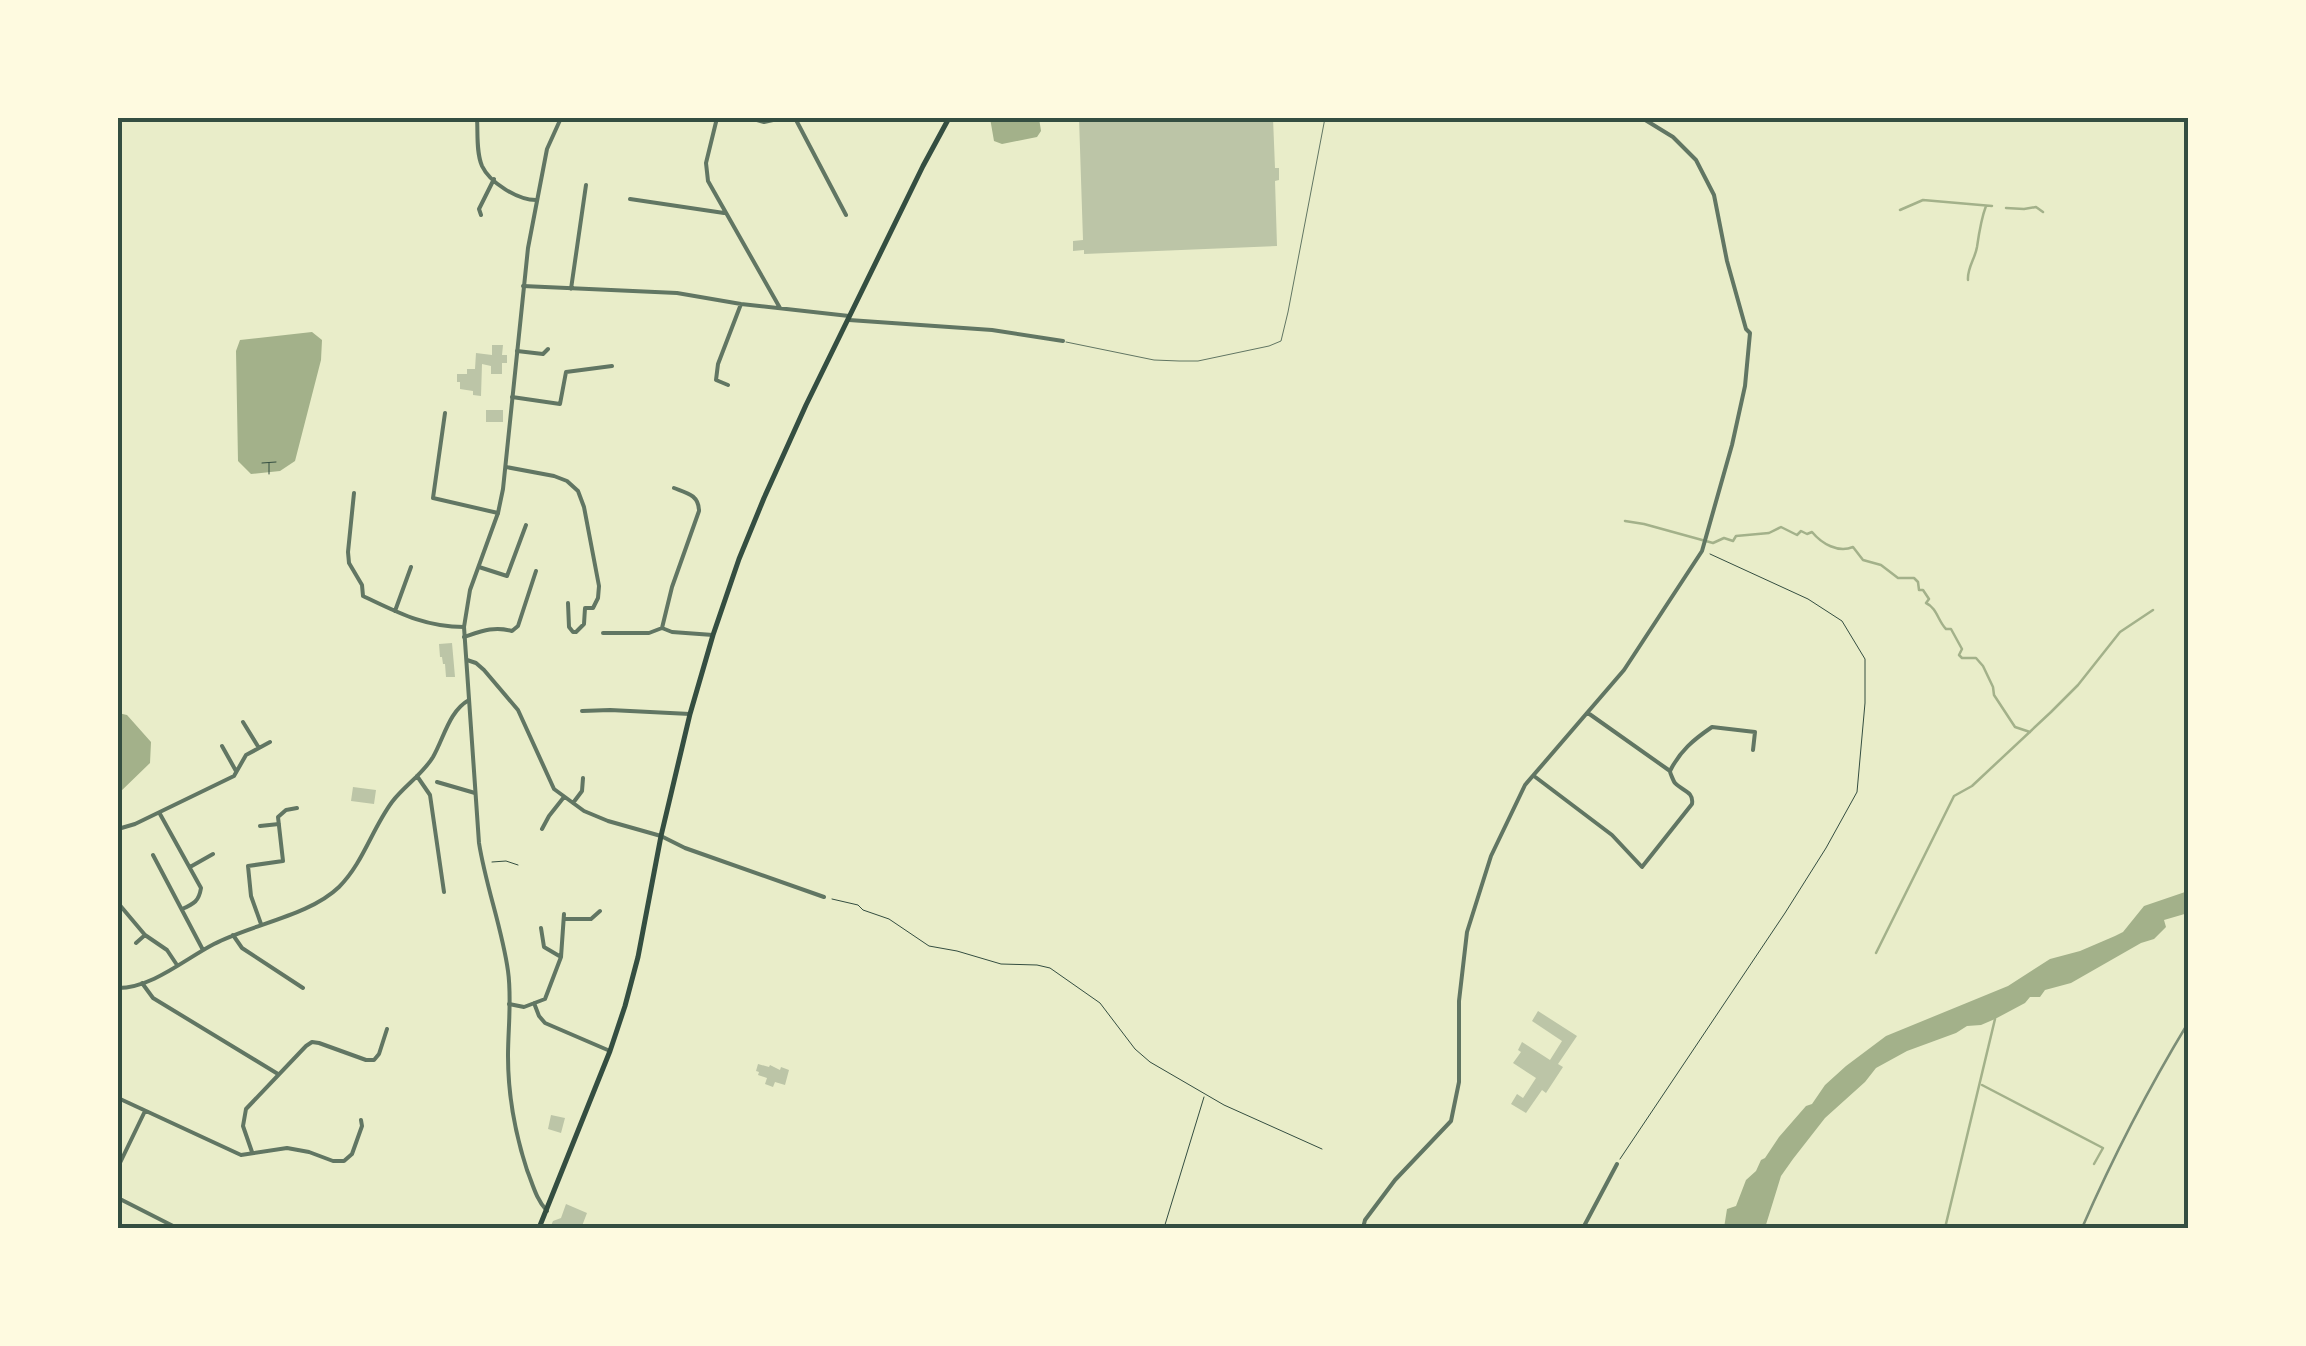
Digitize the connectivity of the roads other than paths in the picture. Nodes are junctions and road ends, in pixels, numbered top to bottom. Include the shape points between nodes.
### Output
1 (477, 118) edge
2 (561, 118) edge
3 (717, 118) edge
4 (750, 118) edge
5 (782, 118) edge
6 (795, 118) edge
7 (949, 118) edge
8 (1325, 118) edge
9 (1642, 118) edge
10 (494, 179) junction
11 (586, 185) dead end
12 (630, 199) dead end
13 (536, 200) junction
14 (724, 213) junction
15 (846, 215) dead end
16 (481, 216) dead end
17 (524, 286) junction
18 (572, 288) junction
19 (741, 304) junction
20 (780, 308) junction
21 (848, 318) junction
22 (1063, 341) joint
23 (548, 349) dead end
24 (517, 351) junction
25 (612, 366) dead end
26 (728, 385) dead end
27 (512, 398) junction
28 (445, 413) dead end
29 (506, 467) junction
30 (674, 488) dead end
31 (354, 493) dead end
32 (498, 512) junction
33 (526, 525) dead end
34 (479, 567) junction
35 (411, 568) dead end
36 (536, 571) dead end
37 (568, 603) dead end
38 (593, 608) junction
39 (394, 610) junction
40 (597, 615) dead end
41 (464, 627) junction
42 (662, 628) junction
43 (602, 633) dead end
44 (713, 635) junction
45 (464, 637) junction
46 (466, 660) junction
47 (469, 700) junction
48 (582, 711) dead end
49 (1588, 713) junction
50 (690, 714) junction
51 (243, 722) dead end
52 (270, 742) dead end
53 (222, 746) dead end
54 (259, 748) junction
55 (1753, 750) dead end
56 (236, 771) junction
57 (1670, 772) junction
58 (1533, 775) junction
59 (417, 776) junction
60 (583, 778) dead end
61 (436, 782) dead end
62 (475, 793) junction
63 (564, 797) junction
64 (573, 803) junction
65 (297, 808) dead end
66 (159, 812) junction
67 (279, 824) junction
68 (260, 826) dead end
69 (118, 829) edge
70 (542, 829) dead end
71 (662, 836) junction
72 (213, 854) dead end
73 (153, 855) dead end
74 (190, 867) junction
75 (444, 892) dead end
76 (824, 897) road end
77 (118, 903) edge
78 (182, 909) junction
79 (600, 911) dead end
80 (262, 924) junction
81 (541, 928) dead end
82 (233, 935) junction
83 (145, 936) junction
84 (136, 943) dead end
85 (203, 950) junction
86 (561, 957) junction
87 (178, 964) junction
88 (142, 983) junction
89 (118, 988) edge
90 (303, 988) dead end
91 (534, 1003) junction
92 (509, 1004) junction
93 (387, 1029) dead end
94 (610, 1050) junction
95 (278, 1074) junction
96 (118, 1098) edge
97 (145, 1111) junction
98 (361, 1120) dead end
99 (252, 1152) junction
100 (1617, 1164) road end
101 (118, 1167) edge
102 (118, 1198) edge
103 (547, 1211) junction
104 (178, 1228) edge
105 (539, 1228) edge
106 (1362, 1228) edge
107 (1583, 1228) edge

1 - 10 street via 483,170
2 - 13 street via 546,149
3 - 14 street via 706,171
4 - 5 street
6 - 15 street
7 - 21 main road
8 - 22 lane via 1280,341 1190,362
9 - 49 street via 1696,160 1714,195 1750,333 1745,386 1703,548
10 - 13 street via 512,194
10 - 16 street
11 - 18 street
12 - 14 street
13 - 17 street
14 - 20 street
17 - 18 street
17 - 24 street
18 - 19 street
19 - 20 street
19 - 26 street via 718,364 716,380
20 - 21 street
21 - 22 street
21 - 44 main road via 764,498
23 - 24 street
24 - 27 street
25 - 27 street via 566,372 560,404
27 - 29 street
28 - 32 street via 433,498
29 - 32 street
29 - 38 street via 554,476 578,491 599,586
30 - 42 street via 692,494 699,512
31 - 39 street via 349,563 363,596
32 - 34 street
33 - 34 street via 507,576
34 - 41 street
35 - 39 street
36 - 45 street via 518,626
37 - 38 street via 573,632 582,629 586,608
38 - 40 street
39 - 41 street via 423,623
41 - 45 street
42 - 43 street
42 - 44 street
44 - 50 main road
45 - 46 street
46 - 47 street
46 - 63 street via 484,670 518,710
47 - 59 street via 457,708
47 - 62 street
48 - 50 street
49 - 57 street
49 - 58 street
50 - 71 main road
51 - 54 street
52 - 54 street
53 - 56 street
54 - 56 street
55 - 57 street via 1755,732 1712,726 1689,742
56 - 66 street
57 - 58 street via 1692,795 1692,804 1642,867
58 - 106 street via 1491,856 1467,932 1451,1121 1395,1180
59 - 75 street via 432,802
59 - 80 street via 392,802 337,889
60 - 64 street
61 - 62 street
62 - 92 street
63 - 64 street
63 - 70 street
64 - 71 street
65 - 67 street via 286,810
66 - 69 street
66 - 74 street
67 - 68 street
67 - 80 street via 283,861 248,866
71 - 76 street
71 - 94 main road via 638,957
72 - 74 street
73 - 78 street
74 - 78 street via 200,898
77 - 83 street
78 - 85 street
79 - 86 street via 591,920 564,916
80 - 82 street
81 - 86 street via 544,947
82 - 85 street
82 - 90 street
83 - 84 street
83 - 87 street
85 - 87 street
86 - 91 street via 545,999
87 - 88 street
88 - 89 street
88 - 95 street via 153,998
91 - 92 street
91 - 94 street via 545,1023
92 - 103 street via 511,1103 538,1202
93 - 95 street via 374,1060 312,1042
94 - 103 main road
95 - 99 street via 243,1116
96 - 97 street
97 - 99 street via 232,1152
97 - 101 street
98 - 99 street via 344,1161 288,1148
100 - 107 street
102 - 104 street
103 - 105 main road

